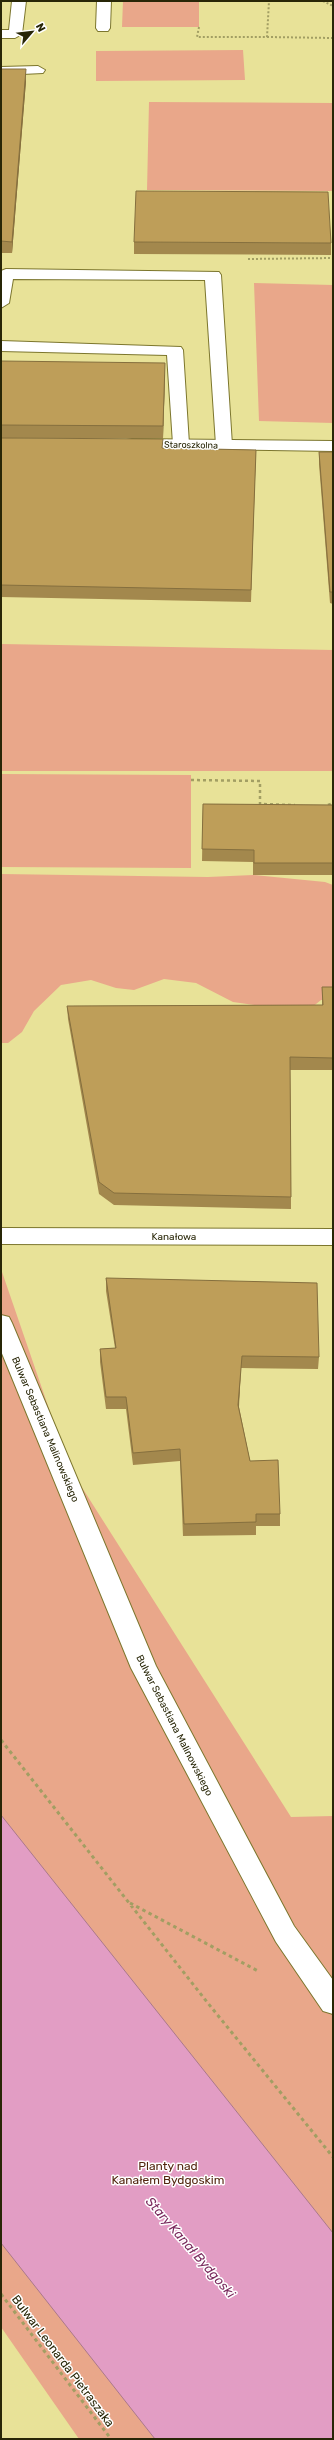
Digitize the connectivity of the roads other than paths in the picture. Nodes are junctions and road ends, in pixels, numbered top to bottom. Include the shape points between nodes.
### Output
1 (19, 1) edge
2 (104, 1) edge
3 (103, 28) dead end
4 (1, 34) edge
5 (38, 70) dead end
6 (1, 71) edge
7 (1, 303) edge
8 (1, 346) edge
9 (118, 444) edge
10 (181, 444) junction
11 (224, 445) junction
12 (333, 446) edge
13 (8, 1236) edge
14 (333, 1237) edge
15 (1, 1323) edge
16 (333, 2002) edge

1 - 4 street via 15,34
2 - 3 street
5 - 6 street
7 - 11 street via 6,274 213,275
8 - 10 street via 175,350
9 - 10 street, Staroszkolna
10 - 11 street, Staroszkolna
11 - 12 street, Staroszkolna
13 - 14 street, Kanałowa
15 - 16 street, Bulwar Sebastiana Malinowskiego via 144,1668 285,1934

